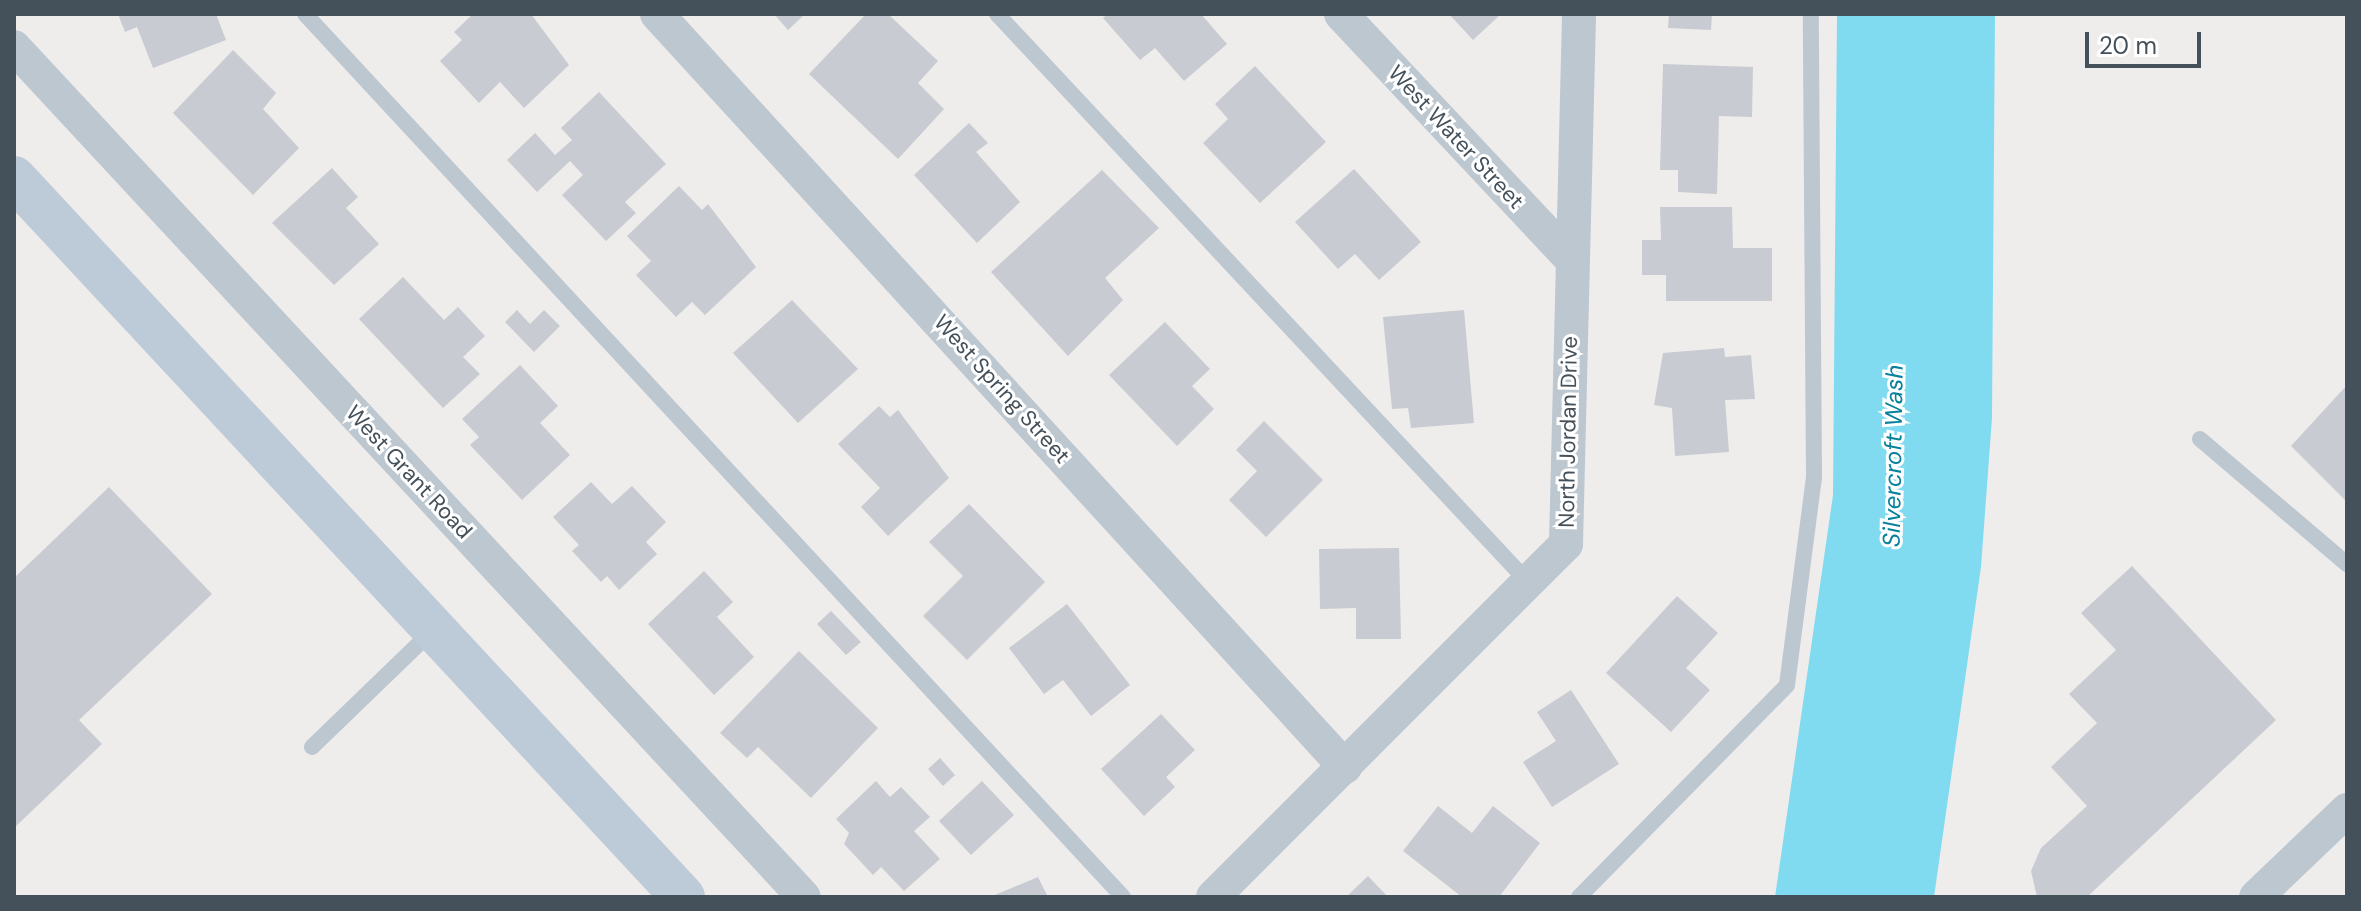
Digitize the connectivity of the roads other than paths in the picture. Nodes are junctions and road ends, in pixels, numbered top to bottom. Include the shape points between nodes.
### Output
1 (305, 14) edge
2 (657, 14) edge
3 (997, 14) edge
4 (1341, 14) edge
5 (1579, 14) edge
6 (1811, 14) edge
7 (14, 47) edge
8 (14, 178) edge
9 (1572, 260) junction
10 (2200, 439) dead end
11 (2347, 564) edge
12 (1528, 582) junction
13 (434, 629) junction
14 (312, 747) dead end
15 (1345, 767) junction
16 (2347, 810) edge
17 (2268, 893) edge
18 (683, 897) edge
19 (804, 897) edge
20 (1123, 897) edge
21 (1213, 897) edge
22 (1579, 897) edge

1 - 20 lane
2 - 15 street, West Spring Street
3 - 12 lane
4 - 9 street, West Water Street
5 - 9 street, North Jordan Drive
6 - 22 lane via 1814,478 1787,685
7 - 19 street, West Grant Road
8 - 13 main road
9 - 12 street, North Jordan Drive via 1566,544
10 - 11 lane
12 - 15 street, North Jordan Drive
13 - 14 lane
13 - 18 main road
15 - 21 street, North Jordan Drive
16 - 17 street

